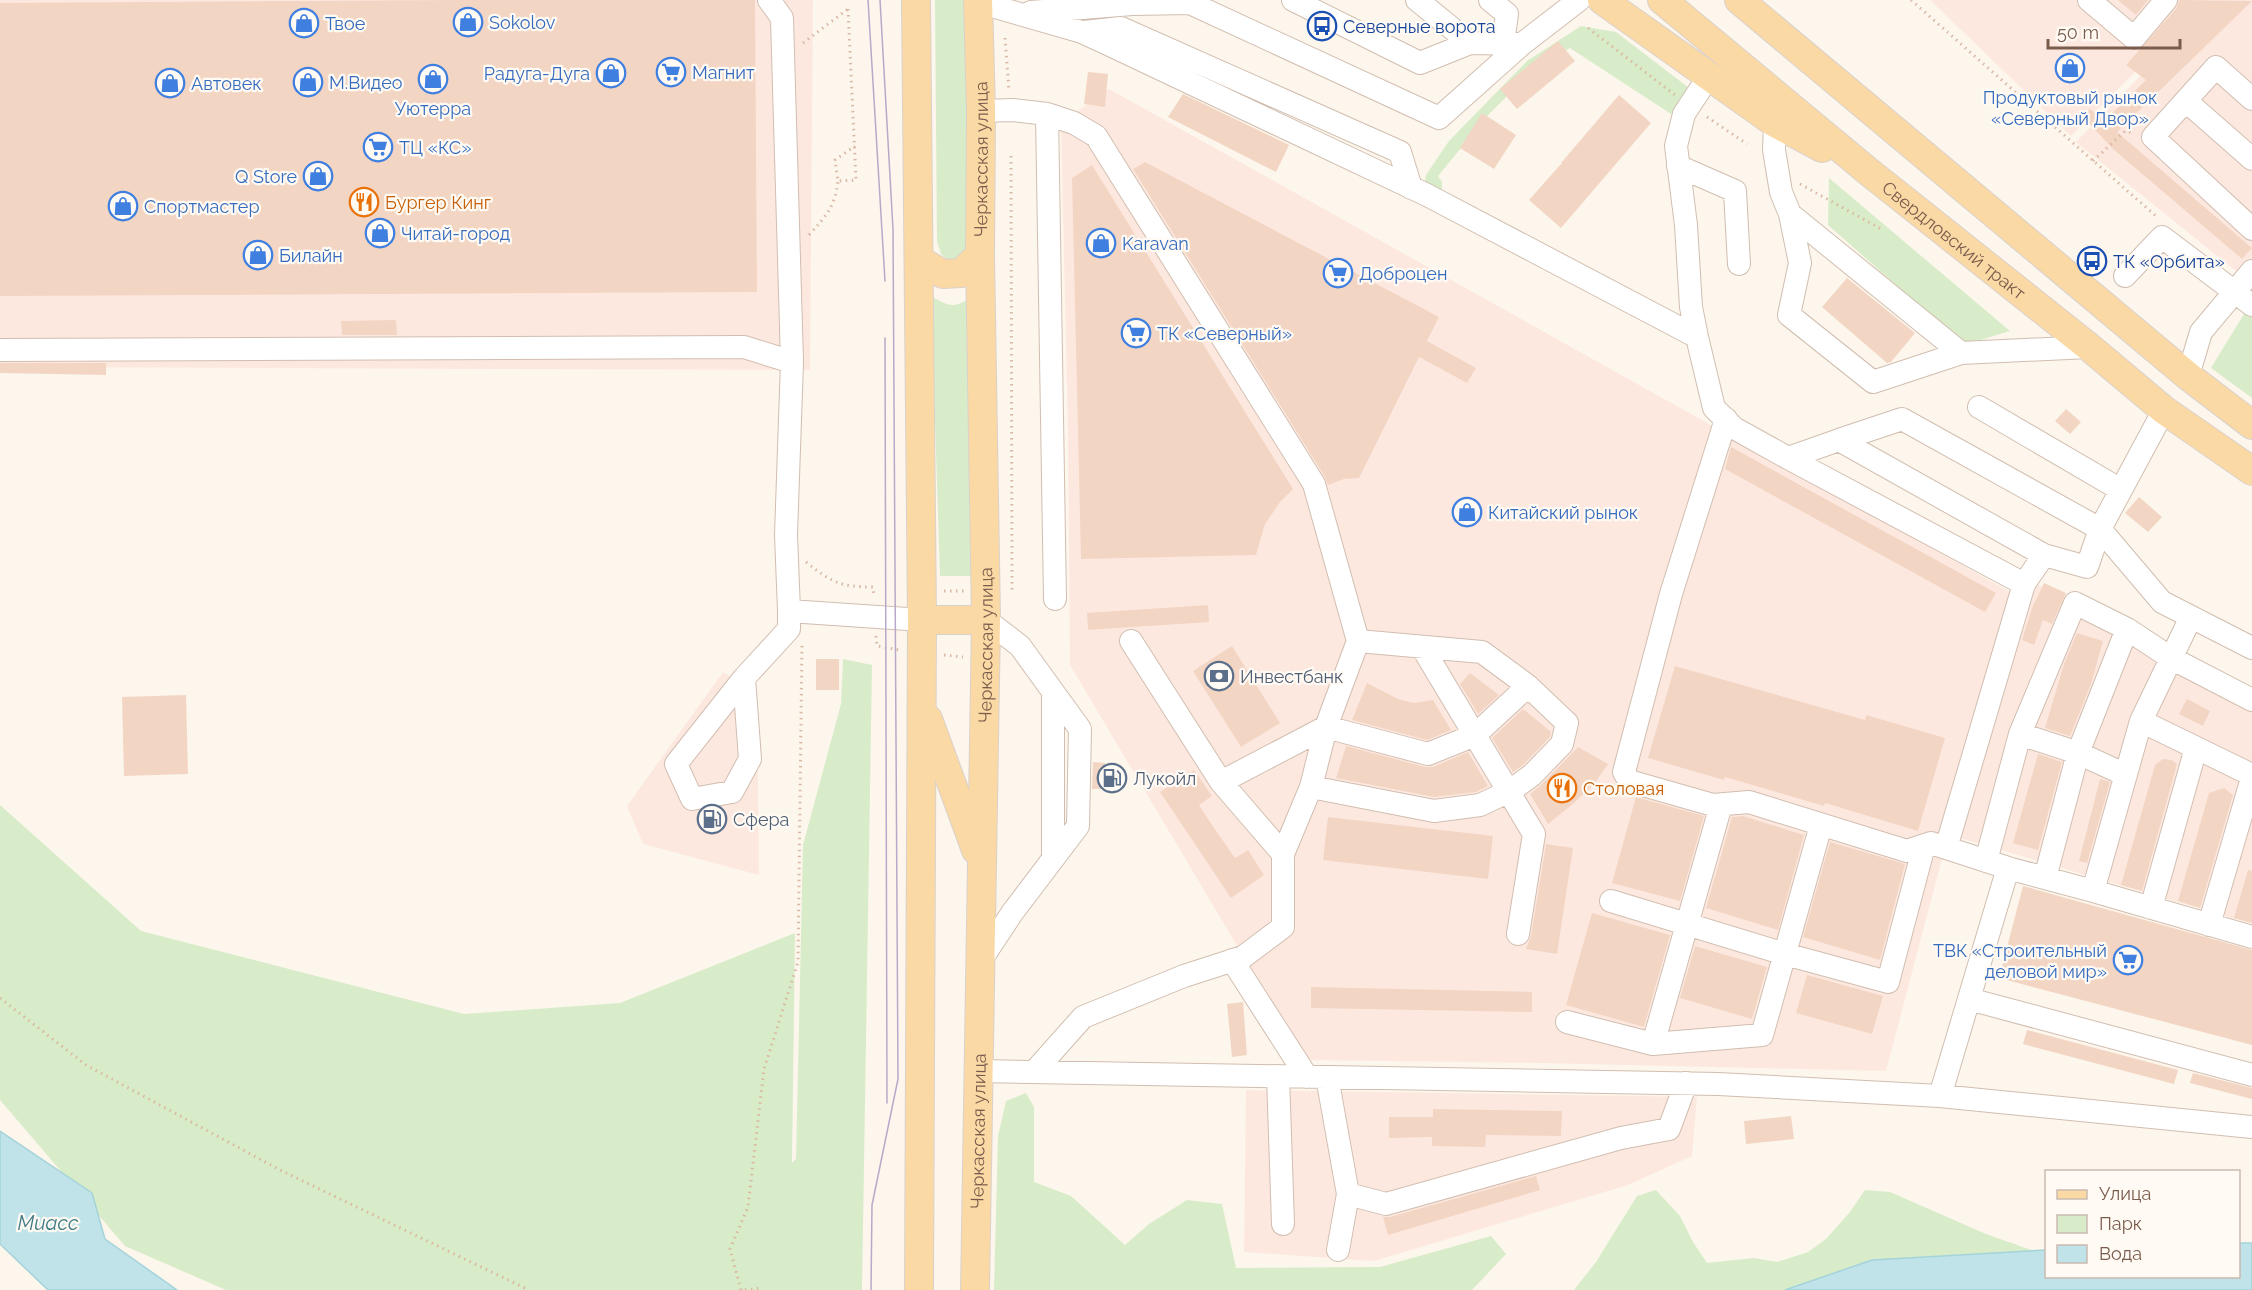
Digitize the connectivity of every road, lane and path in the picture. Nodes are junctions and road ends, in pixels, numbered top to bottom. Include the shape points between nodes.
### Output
1 (916, 0) edge
2 (1293, 0) edge
3 (1417, 0) edge
4 (1490, 0) edge
5 (1579, 0) edge
6 (1602, 0) edge
7 (1662, 0) edge
8 (1739, 0) edge
9 (1911, 0) edge
10 (2089, 0) edge
11 (2166, 0) edge
12 (770, 1) edge
13 (978, 1) edge
14 (1017, 13) junction
15 (1588, 28) dead end
16 (1005, 38) dead end
17 (1470, 43) junction
18 (1513, 43) junction
19 (804, 45) dead end
20 (1709, 76) junction
21 (2247, 86) edge
22 (1009, 96) dead end
23 (1681, 100) dead end
24 (2186, 101) junction
25 (981, 111) junction
26 (1700, 113) dead end
27 (1047, 114) junction
28 (1775, 123) junction
29 (2153, 137) junction
30 (1747, 144) dead end
31 (855, 146) junction
32 (1011, 156) dead end
33 (2252, 159) edge
34 (2093, 161) junction
35 (1678, 166) junction
36 (1869, 172) junction
37 (1794, 180) dead end
38 (838, 181) junction
39 (1790, 214) junction
40 (2252, 229) edge
41 (1883, 230) dead end
42 (808, 237) dead end
43 (2162, 237) junction
44 (980, 255) junction
45 (919, 260) junction
46 (1739, 264) dead end
47 (2252, 271) edge
48 (2125, 276) dead end
49 (2244, 298) edge
50 (1697, 337) junction
51 (2089, 347) junction
52 (0, 350) edge
53 (1961, 353) junction
54 (792, 362) junction
55 (2188, 376) junction
56 (1979, 407) dead end
57 (2164, 410) junction
58 (1726, 419) junction
59 (2252, 424) edge
60 (1839, 440) junction
61 (1788, 458) junction
62 (2252, 471) edge
63 (2121, 490) junction
64 (2100, 530) junction
65 (2044, 555) junction
66 (805, 561) dead end
67 (2024, 584) junction
68 (873, 587) dead end
69 (938, 590) dead end
70 (966, 591) dead end
71 (1012, 593) dead end
72 (1055, 599) dead end
73 (796, 611) junction
74 (2191, 617) junction
75 (922, 620) junction
76 (986, 620) junction
77 (2127, 629) junction
78 (1131, 641) dead end
79 (1358, 641) junction
80 (1422, 647) junction
81 (2252, 648) edge
82 (942, 655) dead end
83 (963, 657) dead end
84 (2171, 658) junction
85 (744, 678) junction
86 (1528, 686) junction
87 (921, 697) junction
88 (2252, 700) edge
89 (2141, 721) junction
90 (1326, 727) junction
91 (2020, 734) junction
92 (1475, 735) junction
93 (2196, 748) junction
94 (2078, 753) junction
95 (2126, 775) junction
96 (2252, 776) edge
97 (1221, 782) junction
98 (1311, 787) junction
99 (1510, 791) junction
100 (1721, 805) junction
101 (1821, 825) junction
102 (1935, 847) junction
103 (1283, 854) junction
104 (1986, 861) junction
105 (983, 868) junction
106 (2008, 868) junction
107 (2044, 878) junction
108 (2093, 891) junction
109 (1611, 901) dead end
110 (2151, 908) junction
111 (1688, 923) junction
112 (2209, 925) junction
113 (1518, 934) dead end
114 (2252, 937) edge
115 (1785, 954) junction
116 (981, 960) junction
117 (1232, 960) junction
118 (0, 998) edge
119 (1969, 999) junction
120 (1567, 1022) dead end
121 (1653, 1044) junction
122 (980, 1071) junction
123 (1034, 1072) junction
124 (2252, 1075) edge
125 (1278, 1076) junction
126 (1317, 1077) junction
127 (1686, 1083) junction
128 (1940, 1096) junction
129 (2252, 1127) edge
130 (1348, 1194) junction
131 (1283, 1224) dead end
132 (1338, 1250) dead end
133 (530, 1290) edge
134 (743, 1290) edge
135 (762, 1290) edge
136 (919, 1290) edge
137 (975, 1290) edge

1 - 45 main road
2 - 17 lane via 1420,63
3 - 17 lane
4 - 18 lane via 1507,14
5 - 18 lane
6 - 20 main road
7 - 36 main road, Свердловский тракт
8 - 55 main road
9 - 34 path
10 - 11 lane via 2134,38
12 - 54 lane via 782,18
13 - 14 lane
13 - 25 main road, Черкасская улица
14 - 18 lane via 1190,3 1439,118
14 - 50 lane via 1082,32 1411,188
15 - 23 path
16 - 22 path
17 - 18 lane
19 - 31 path via 848,9
20 - 28 main road
20 - 35 lane via 1684,114 1676,146
21 - 24 lane via 2216,67
24 - 29 lane
24 - 33 lane
25 - 27 lane
25 - 44 main road, Черкасская улица
26 - 30 path
27 - 72 lane
27 - 79 lane via 1096,136 1314,484
28 - 36 main road
28 - 39 lane via 1774,150 1781,192
29 - 34 path via 2126,131
29 - 40 lane
31 - 38 path via 835,160
31 - 38 path via 856,180
32 - 71 path
34 - 43 path via 2163,223
35 - 46 lane via 1735,191
35 - 50 lane
36 - 51 main road, Свердловский тракт
37 - 41 path
38 - 42 path via 830,211
39 - 53 lane
39 - 53 lane via 1800,263 1789,315 1873,382
43 - 48 lane
43 - 49 lane
44 - 45 main road via 961,273 943,274
44 - 76 main road, Черкасская улица
45 - 75 main road
47 - 49 lane
49 - 55 lane via 2201,332
50 - 58 lane via 1714,408
51 - 53 lane
51 - 57 main road, Свердловский тракт
52 - 54 lane via 744,346
54 - 73 lane via 786,535
55 - 57 main road
55 - 59 main road
56 - 63 lane
57 - 62 main road, Свердловский тракт
57 - 63 lane
58 - 61 lane via 1734,428
58 - 100 lane via 1671,594 1624,772 1629,782
60 - 61 lane
60 - 64 lane via 1902,419
60 - 65 lane
61 - 67 lane
63 - 64 lane
64 - 65 lane via 2087,567
64 - 74 lane via 2162,602
65 - 67 lane
66 - 68 path via 828,579 850,587
67 - 102 lane
69 - 70 path
73 - 75 lane
73 - 85 lane via 789,629
73 - 134 path via 798,962 764,1069 748,1207 730,1249
74 - 81 lane
74 - 84 lane
75 - 76 main road
75 - 87 main road
76 - 105 main road, Черкасская улица
76 - 116 lane via 1020,646 1080,729 1078,826
77 - 84 lane
77 - 91 lane via 2074,603
77 - 94 lane
78 - 97 lane
79 - 80 lane
79 - 90 lane
80 - 86 lane via 1482,652
80 - 92 lane
82 - 83 path
84 - 88 lane
84 - 89 lane
85 - 85 lane via 676,764 692,799 732,792 750,759
86 - 92 lane
86 - 99 lane via 1568,723 1562,744
87 - 105 main road
87 - 136 main road
89 - 93 lane
89 - 95 lane
90 - 92 lane via 1428,754
90 - 97 lane
90 - 98 lane
91 - 94 lane
91 - 104 lane
92 - 99 lane
93 - 96 lane
93 - 110 lane
94 - 95 lane
94 - 107 lane
95 - 108 lane
96 - 112 lane
97 - 103 lane
98 - 99 lane via 1434,811 1480,805
98 - 103 lane
99 - 113 lane via 1534,834
100 - 101 lane via 1749,802
100 - 111 lane
101 - 102 lane via 1907,851
101 - 115 lane
102 - 104 lane
102 - 115 lane via 1888,982
103 - 117 lane via 1284,927 1243,957
104 - 106 lane
105 - 116 main road, Черкасская улица
106 - 107 lane
106 - 119 lane
107 - 108 lane
108 - 110 lane
109 - 111 lane
110 - 112 lane
111 - 115 lane
111 - 121 lane
112 - 114 lane
115 - 121 lane via 1762,1035
116 - 122 main road, Черкасская улица
117 - 123 lane via 1184,975 1083,1017
117 - 126 lane
118 - 133 path via 86,1065 280,1170
119 - 124 lane
119 - 128 lane
120 - 121 lane
122 - 123 lane
122 - 137 main road, Черкасская улица
123 - 125 lane
125 - 126 lane
125 - 131 lane
126 - 127 lane
126 - 130 lane
127 - 128 lane
127 - 130 lane via 1669,1129 1621,1138 1386,1204
128 - 129 lane
130 - 132 lane
134 - 135 path

